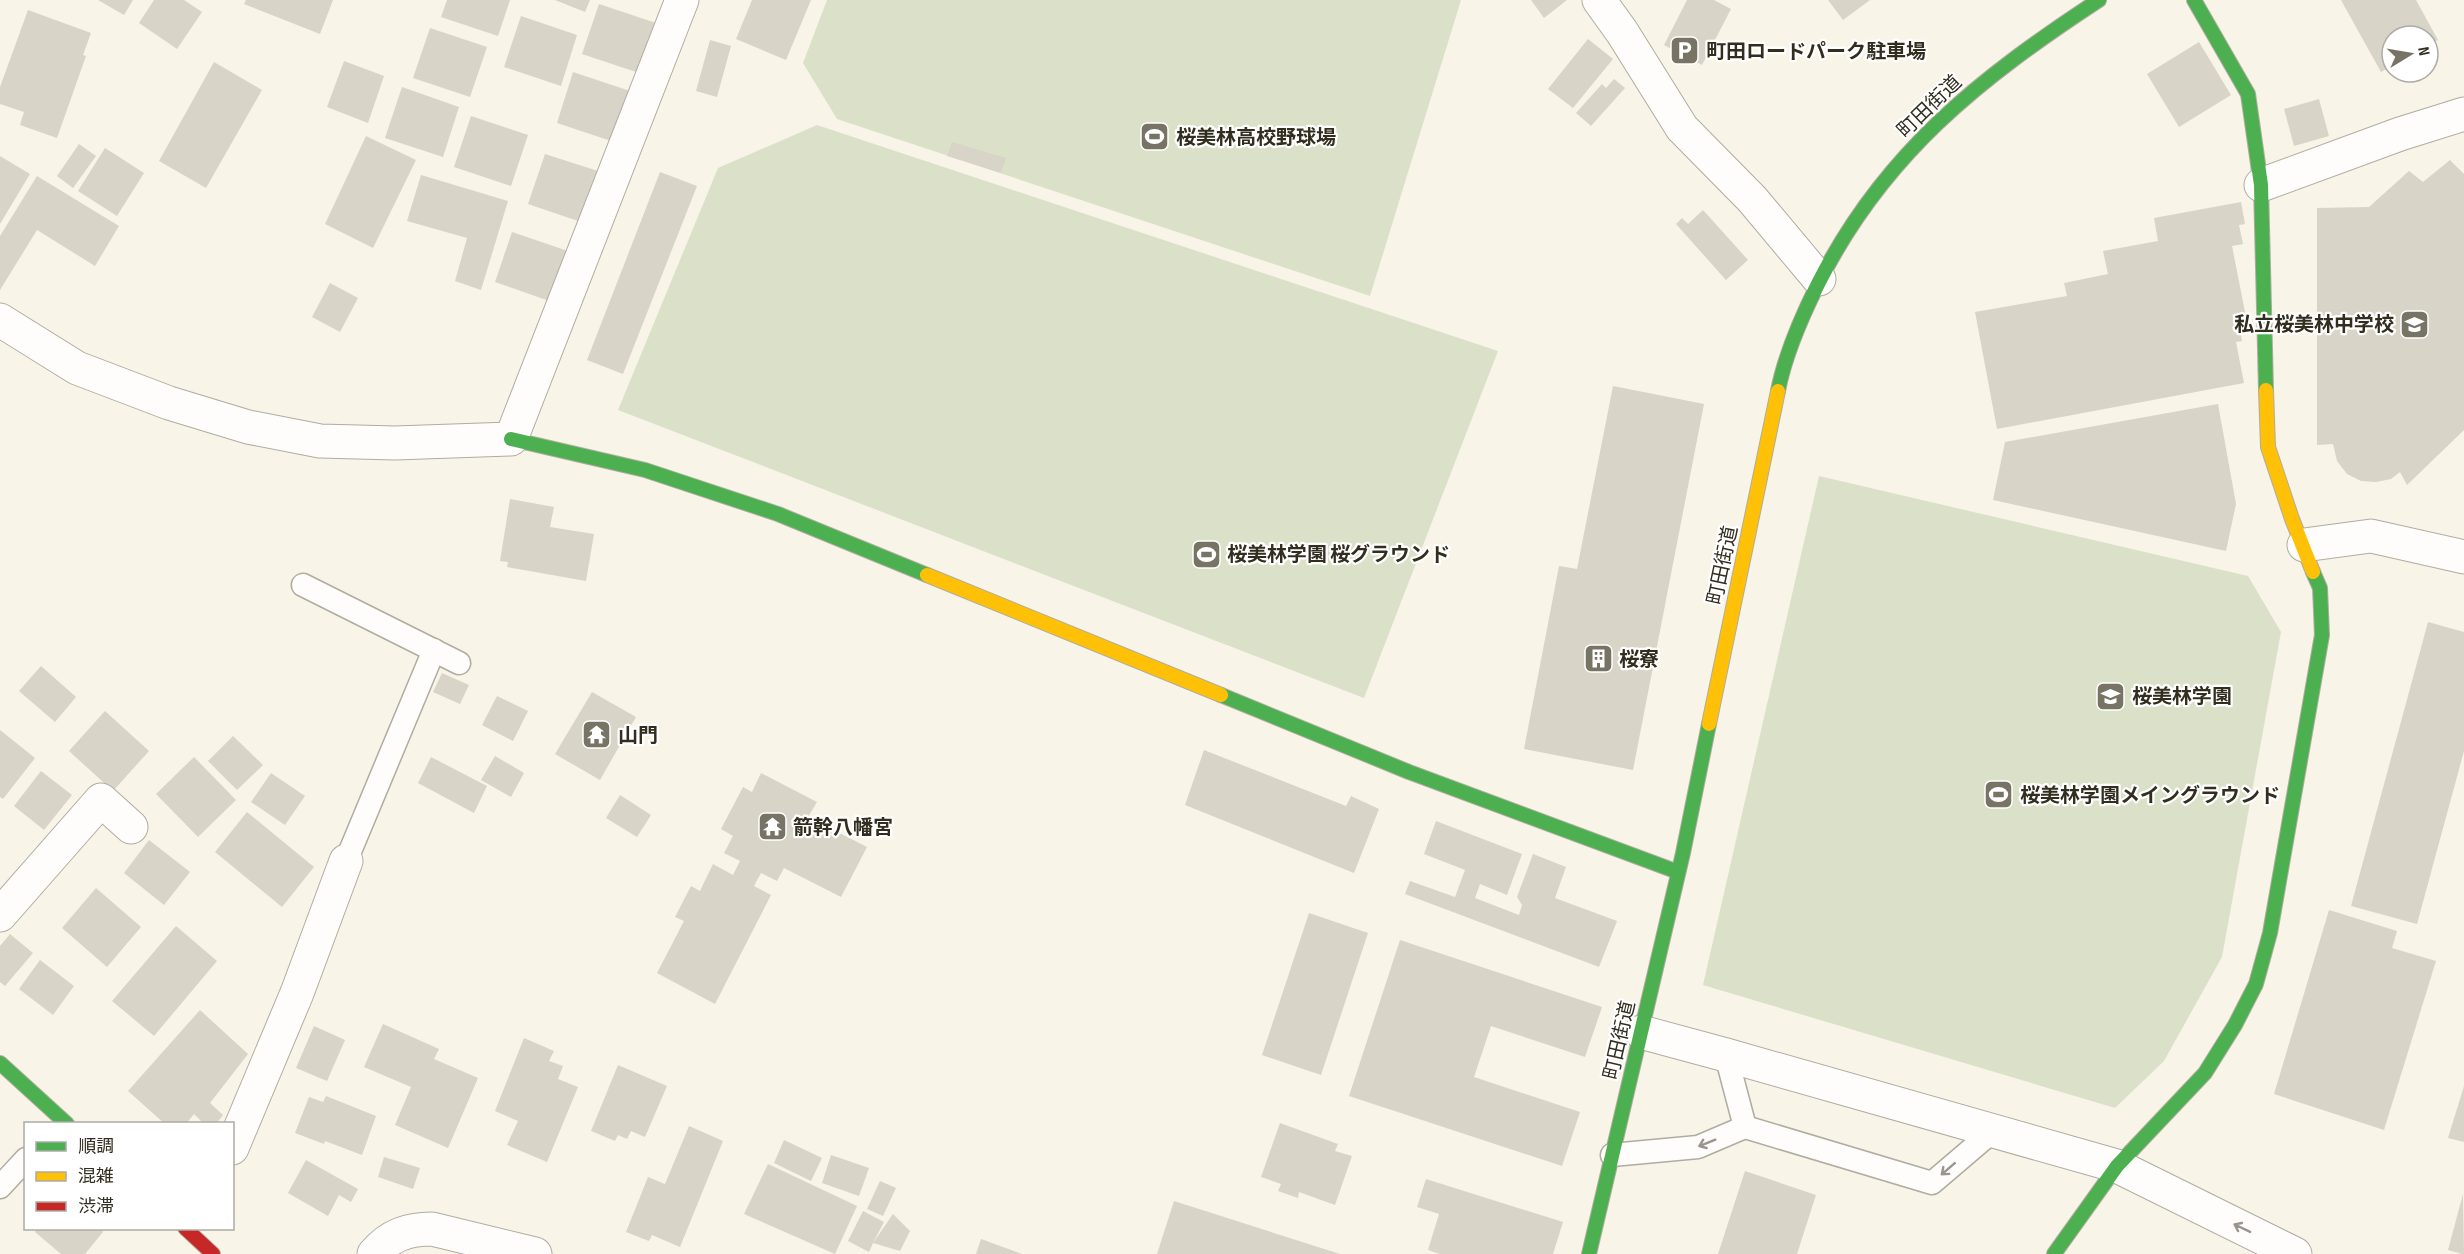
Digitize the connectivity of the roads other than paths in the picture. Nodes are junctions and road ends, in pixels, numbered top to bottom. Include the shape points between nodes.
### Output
1 (681, 0) edge
2 (1599, 0) edge
3 (2099, 0) edge
4 (2194, 0) edge
5 (2464, 114) edge
6 (2261, 185) junction
7 (1819, 279) junction
8 (0, 320) edge
9 (511, 439) junction
10 (2304, 545) junction
11 (2464, 557) edge
12 (303, 585) dead end
13 (434, 650) junction
14 (459, 663) dead end
15 (131, 827) dead end
16 (346, 861) joint
17 (1678, 872) junction
18 (0, 915) edge
19 (1641, 1032) junction
20 (1726, 1054) junction
21 (0, 1063) edge
22 (61, 1121) edge
23 (1745, 1127) junction
24 (1993, 1131) junction
25 (234, 1143) edge
26 (1612, 1155) junction
27 (24, 1161) edge
28 (2117, 1166) junction
29 (0, 1187) edge
30 (2050, 1253) edge
31 (374, 1254) edge
32 (535, 1254) edge
33 (1589, 1254) edge
34 (2295, 1254) edge

1 - 9 street
2 - 7 street via 1682,128 1752,200
3 - 7 street, 町田街道 via 2022,51 1940,119 1872,195
4 - 6 street via 2248,94
5 - 6 street
6 - 10 street via 2268,447
7 - 17 street, 町田街道 via 1800,320 1779,384
8 - 9 street via 77,368 169,403 248,427 320,441
9 - 17 street via 645,470 778,514 1409,772
10 - 11 street via 2371,536
10 - 28 street via 2320,588 2322,635 2270,933 2256,984 2205,1073
12 - 13 lane
13 - 14 lane
13 - 16 lane
15 - 18 street via 94,792
16 - 25 street via 297,993
17 - 19 street, 町田街道
19 - 20 street
19 - 26 street, 町田街道
20 - 23 lane
20 - 24 street
21 - 22 street
24 -> 23 lane via 1932,1183
23 -> 26 lane via 1698,1147
24 - 28 street
26 - 33 street, 町田街道
27 - 29 lane
28 - 30 street
34 -> 28 street
31 - 32 street via 397,1235 415,1229 432,1229

